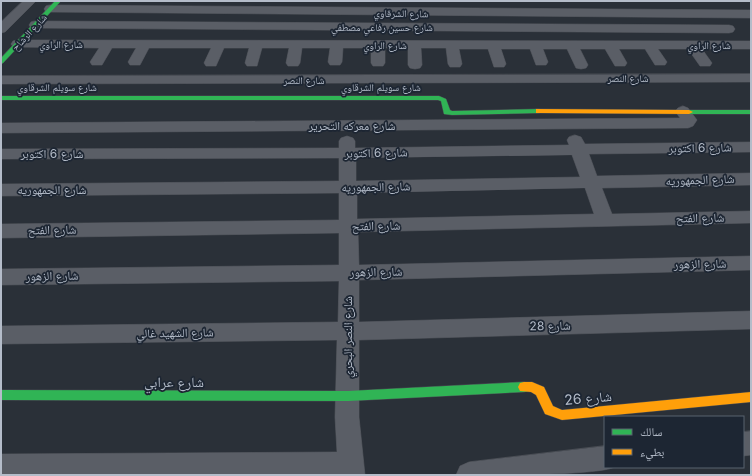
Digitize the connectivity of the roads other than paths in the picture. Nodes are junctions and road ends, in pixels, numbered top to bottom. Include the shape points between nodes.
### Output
1 (30, 1) edge
2 (699, 1) edge
3 (54, 5) edge
4 (713, 14) junction
5 (751, 14) edge
6 (751, 23) edge
7 (35, 25) junction
8 (726, 26) junction
9 (1, 29) edge
10 (18, 44) junction
11 (108, 44) junction
12 (145, 44) junction
13 (218, 44) junction
14 (257, 44) junction
15 (296, 45) junction
16 (337, 45) junction
17 (378, 45) junction
18 (414, 45) junction
19 (452, 45) junction
20 (494, 45) junction
21 (535, 45) junction
22 (572, 45) junction
23 (610, 45) junction
24 (649, 45) junction
25 (692, 45) junction
26 (749, 47) edge
27 (1, 62) edge
28 (97, 62) dead end
29 (135, 62) dead end
30 (335, 62) dead end
31 (541, 62) dead end
32 (660, 62) dead end
33 (252, 63) dead end
34 (293, 63) dead end
35 (378, 63) dead end
36 (705, 63) dead end
37 (211, 64) dead end
38 (455, 64) dead end
39 (499, 64) dead end
40 (581, 64) dead end
41 (620, 64) dead end
42 (415, 65) dead end
43 (751, 78) edge
44 (1, 80) edge
45 (1, 98) edge
46 (683, 111) junction
47 (751, 112) edge
48 (568, 124) junction
49 (347, 126) junction
50 (1, 128) edge
51 (751, 147) edge
52 (578, 150) junction
53 (348, 153) junction
54 (1, 154) edge
55 (751, 178) edge
56 (591, 183) junction
57 (348, 187) junction
58 (1, 190) edge
59 (751, 217) edge
60 (606, 221) junction
61 (348, 226) junction
62 (1, 231) edge
63 (751, 263) edge
64 (349, 272) junction
65 (1, 277) edge
66 (751, 320) edge
67 (348, 331) junction
68 (1, 335) edge
69 (1, 395) edge
70 (348, 396) junction
71 (751, 397) edge
72 (604, 460) edge
73 (1, 467) edge
74 (352, 470) edge
75 (469, 475) edge

1 - 9 street, شارع الرشاح
2 - 4 street
3 - 4 street, شارع الشرقاوي
3 - 7 street, شارع الرشاح
4 - 5 street, شارع الشرقاوي
4 - 8 street
6 - 8 street, شارع حسين رفاعي مصطفي
7 - 8 street, شارع حسين رفاعي مصطفي
7 - 10 street, شارع الرشاح
8 - 26 street
10 - 11 street, شارع الراوي
10 - 27 street, شارع الرشاح
11 - 12 street, شارع الراوي
11 - 28 street
12 - 13 street, شارع الراوي via 179,49
12 - 29 street
13 - 14 street, شارع الراوي
13 - 37 street
14 - 15 street, شارع الراوي
14 - 33 street
15 - 16 street, شارع الراوي
15 - 34 street
16 - 17 street, شارع الراوي
16 - 30 street
17 - 18 street, شارع الراوي
17 - 35 street
18 - 19 street, شارع الراوي
18 - 42 street
19 - 20 street, شارع الراوي
19 - 38 street
20 - 21 street, شارع الراوي
20 - 39 street
21 - 22 street, شارع الراوي
21 - 31 street
22 - 23 street, شارع الراوي
22 - 40 street
23 - 24 street, شارع الراوي
23 - 41 street
24 - 25 street, شارع الراوي
24 - 32 street
25 - 26 street, شارع الراوي
25 - 36 street
43 - 44 street, شارع النصر
45 - 46 street, شارع سويلم الشرقاوي via 439,98 444,100 448,112 452,113 566,110
46 - 47 street, شارع سويلم الشرقاوي
46 - 48 street, شارع معركه التحرير via 689,120 688,123
48 - 49 street, شارع معركه التحرير
48 - 52 street
49 - 50 street, شارع معركه التحرير
49 - 53 street, شارع النصر البحري
51 - 52 street, شارع 6 اكتوبر
52 - 53 street, شارع 6 اكتوبر
52 - 56 street
53 - 54 street, شارع 6 اكتوبر
53 - 57 street, شارع النصر البحري
55 - 56 street, شارع الجمهوريه
56 - 57 street, شارع الجمهوريه
56 - 60 street
57 - 58 street, شارع الجمهوريه
57 - 61 street, شارع النصر البحري
59 - 60 street, شارع الفتح
60 - 61 street, شارع الفتح
61 - 62 street, شارع الفتح
61 - 64 street, شارع النصر البحري
63 - 64 street, شارع الزهور
64 - 65 street, شارع الزهور
64 - 67 street, شارع النصر البحري
66 - 67 street, شارع 28
67 - 68 street, شارع الشهيد غالي
67 - 70 street, شارع النصر البحري
69 - 70 street, شارع عرابي
70 - 71 street, شارع 26 via 532,387 540,390 548,411 562,415
70 - 74 street, شارع النصر البحري via 348,439
72 - 75 street
73 - 74 street

